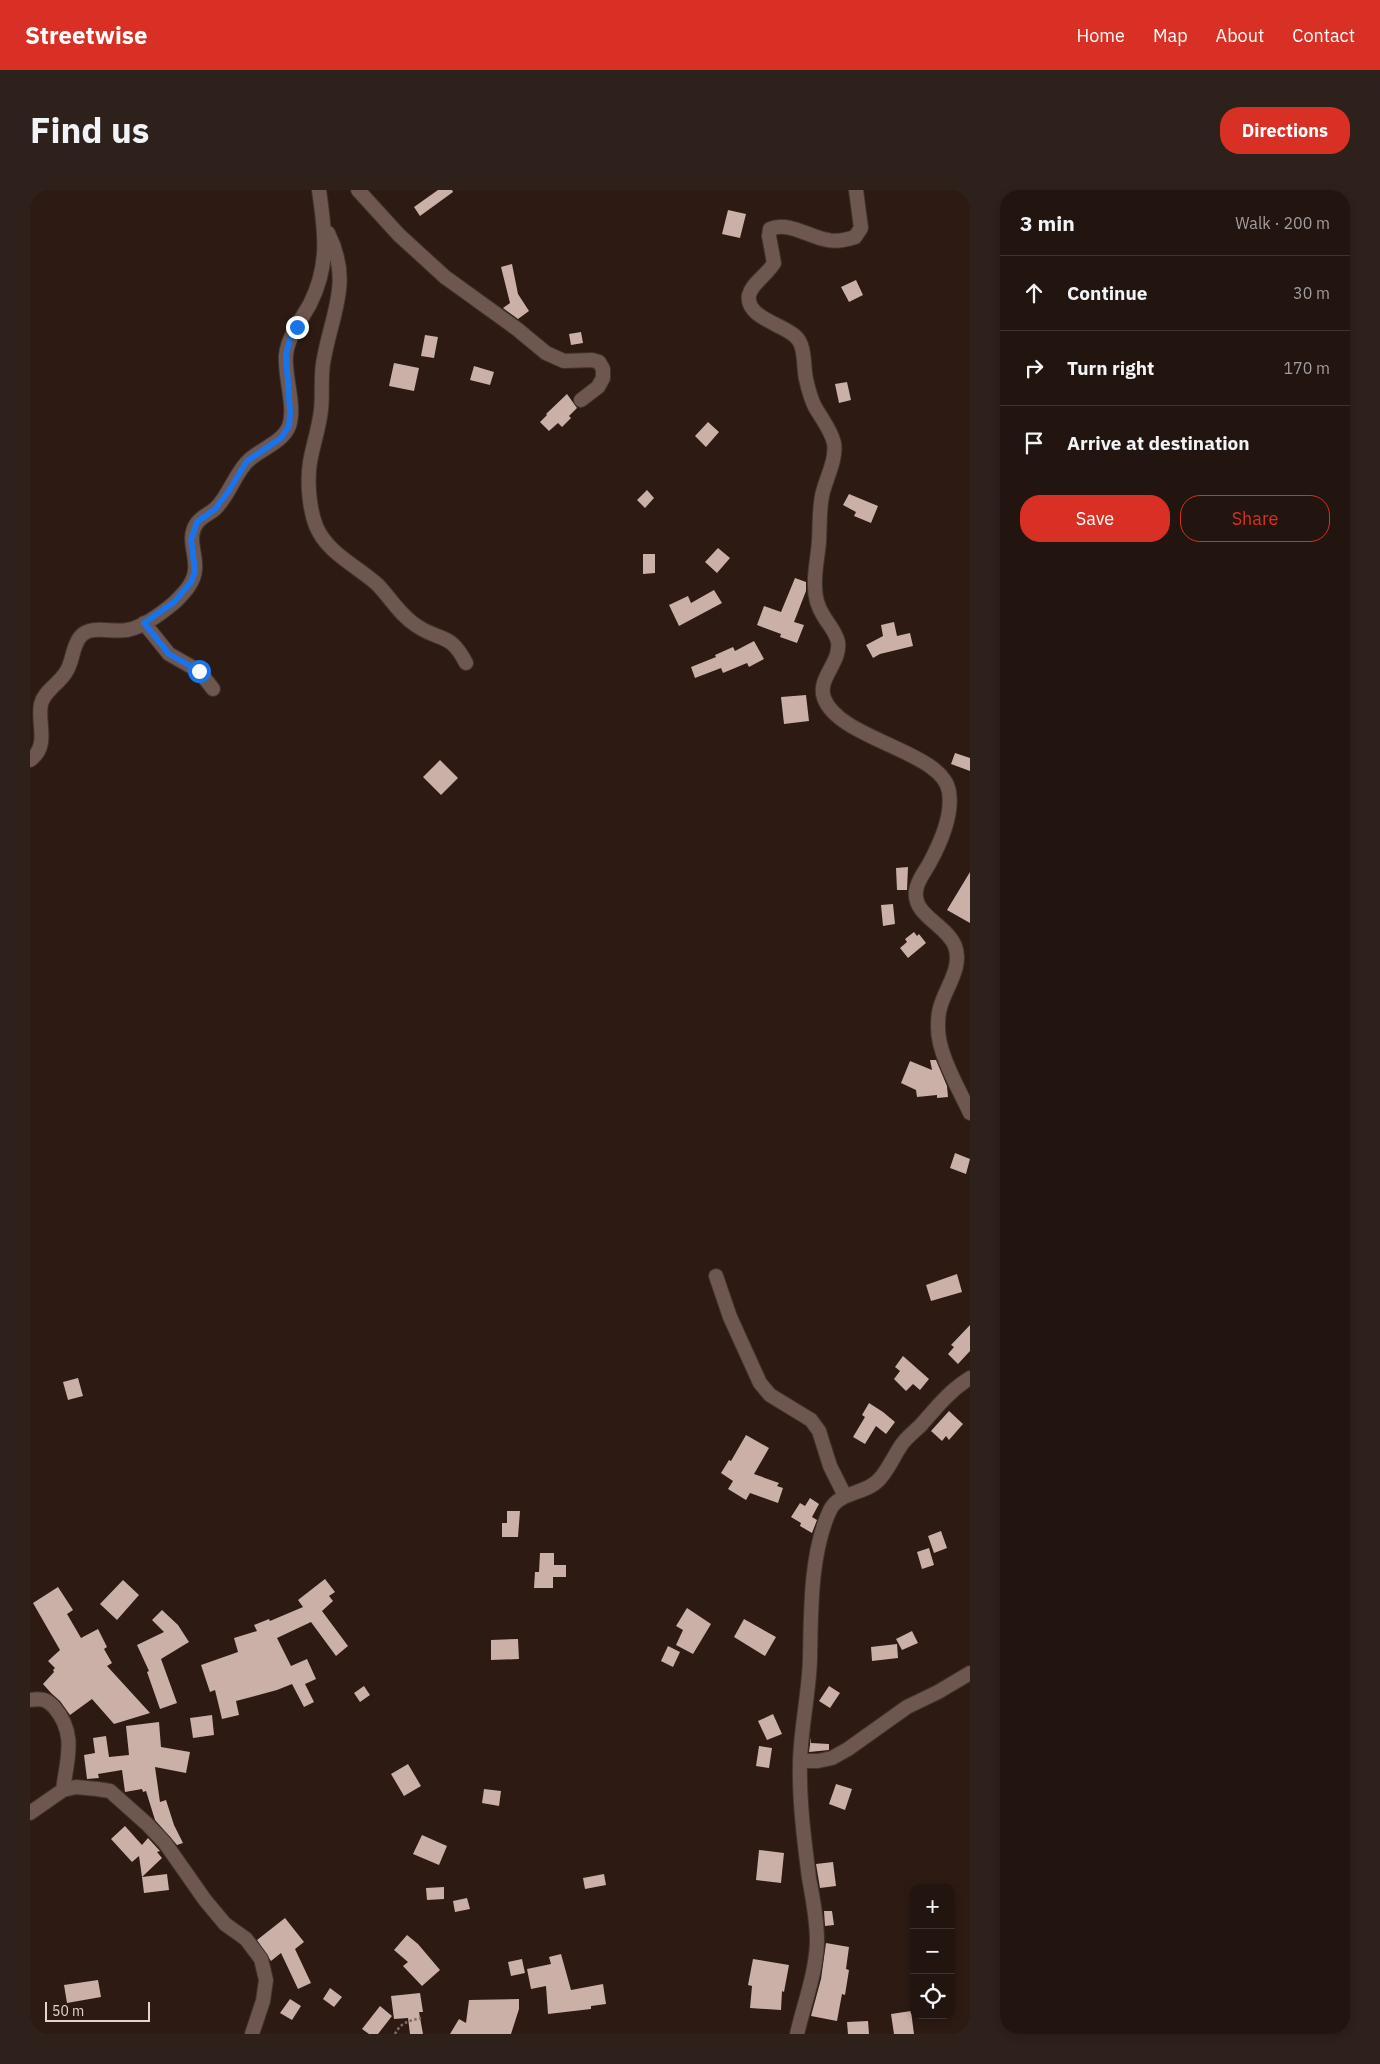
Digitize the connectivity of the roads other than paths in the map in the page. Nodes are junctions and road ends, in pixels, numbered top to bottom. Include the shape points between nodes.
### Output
1 (319, 190) edge
2 (358, 190) edge
3 (856, 190) edge
4 (325, 227) junction
5 (581, 400) dead end
6 (144, 623) junction
7 (466, 663) dead end
8 (213, 689) dead end
9 (30, 760) edge
10 (970, 1113) edge
11 (716, 1276) dead end
12 (970, 1378) edge
13 (845, 1496) junction
14 (970, 1673) edge
15 (30, 1700) edge
16 (800, 1760) junction
17 (63, 1790) junction
18 (30, 1813) edge
19 (252, 2034) edge
20 (797, 2034) edge

1 - 4 street
2 - 5 street via 399,235 445,277 546,352 564,360 599,362 603,369 598,387
3 - 10 street via 861,228 855,237 842,241 827,240 795,229 777,226 770,229 774,263 749,295 756,312 797,337 802,346 806,380 814,404 834,442 834,454 819,511 814,586 822,614 838,640 837,653 822,689 824,700 844,721 928,765 949,789 950,803 943,832 916,886 915,897 918,906 955,946 954,974 940,1009 938,1031 942,1050
4 - 6 street via 326,251 322,274 290,339 286,355 289,426 281,438 247,461 215,509 197,522 191,540 195,571 191,582 174,602
4 - 7 street via 338,255 341,276 324,358 321,408 310,464 312,513 322,538 330,548 379,586 413,623 449,640 459,649
6 - 8 street via 169,654 199,671
6 - 9 street via 128,630 88,631 80,637 66,672 42,699 41,747
11 - 13 street via 730,1317 760,1383 770,1395 811,1420 819,1430 830,1466
12 - 13 street via 960,1384 903,1442 881,1478 870,1487
13 - 16 street via 830,1509 815,1567
14 - 16 street via 908,1707 832,1758
15 - 17 street via 39,1698 50,1702 68,1728 70,1743
16 - 20 street via 803,1829 817,1940
17 - 18 street
17 - 19 street via 76,1787 110,1791 165,1843 225,1924 246,1939 261,1959 266,1980

